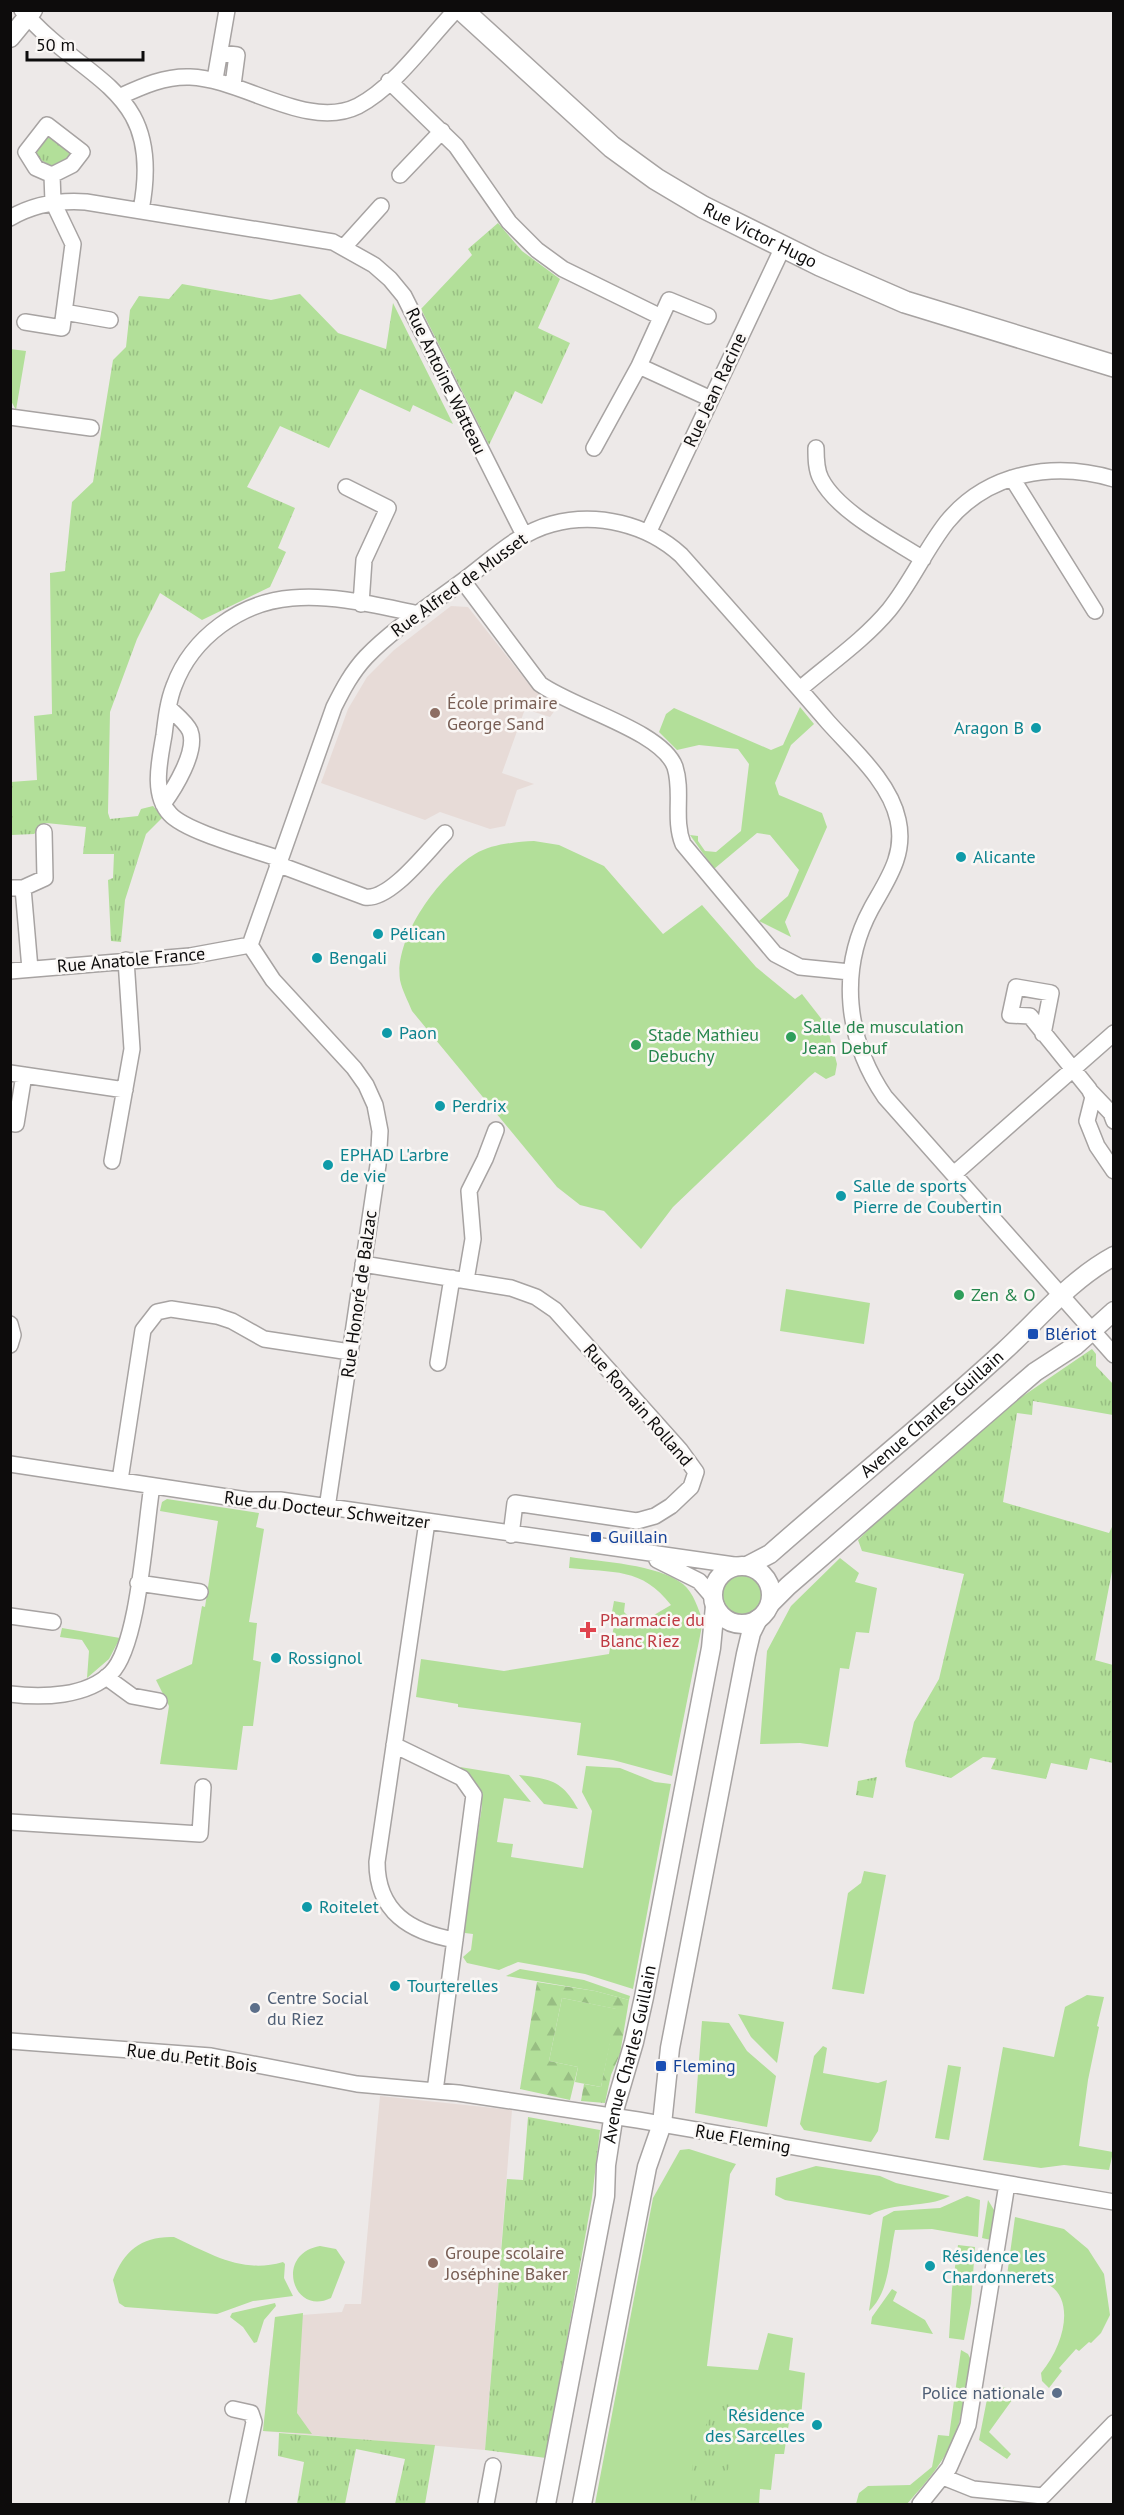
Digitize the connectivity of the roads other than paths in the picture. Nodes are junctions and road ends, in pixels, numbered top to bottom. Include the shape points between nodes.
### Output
1 (227, 10) edge
2 (456, 10) edge
3 (462, 10) edge
4 (28, 13) edge
5 (10, 38) edge
6 (220, 52) junction
7 (215, 80) junction
8 (389, 81) junction
9 (233, 85) junction
10 (120, 96) junction
11 (442, 131) junction
12 (52, 175) dead end
13 (400, 175) dead end
14 (53, 202) junction
15 (381, 206) dead end
16 (141, 210) junction
17 (10, 218) edge
18 (344, 247) junction
19 (783, 247) junction
20 (64, 312) junction
21 (708, 316) dead end
22 (661, 317) junction
23 (110, 320) dead end
24 (25, 322) dead end
25 (639, 366) junction
26 (1113, 366) edge
27 (711, 399) junction
28 (10, 417) edge
29 (91, 429) dead end
30 (594, 448) dead end
31 (816, 448) dead end
32 (1012, 478) junction
33 (1113, 479) edge
34 (346, 487) dead end
35 (648, 533) junction
36 (524, 535) junction
37 (922, 559) junction
38 (463, 581) junction
39 (361, 604) junction
40 (1095, 611) dead end
41 (419, 614) junction
42 (800, 689) junction
43 (168, 707) junction
44 (163, 804) junction
45 (44, 832) dead end
46 (445, 833) dead end
47 (279, 862) junction
48 (17, 888) edge
49 (250, 945) junction
50 (126, 960) junction
51 (30, 969) junction
52 (10, 971) edge
53 (850, 972) junction
54 (1113, 1033) edge
55 (1043, 1034) dead end
56 (1071, 1068) junction
57 (17, 1074) edge
58 (125, 1090) junction
59 (1091, 1092) junction
60 (1113, 1122) edge
61 (10, 1123) edge
62 (496, 1130) dead end
63 (1095, 1142) junction
64 (112, 1161) dead end
65 (1113, 1171) edge
66 (954, 1174) junction
67 (1113, 1256) edge
68 (363, 1264) junction
69 (459, 1279) junction
70 (1060, 1296) junction
71 (1113, 1311) edge
72 (10, 1324) edge
73 (1091, 1330) junction
74 (10, 1345) edge
75 (350, 1352) junction
76 (1113, 1355) edge
77 (438, 1363) dead end
78 (10, 1464) edge
79 (120, 1480) junction
80 (152, 1486) junction
81 (327, 1508) junction
82 (427, 1522) junction
83 (511, 1535) junction
84 (644, 1554) junction
85 (744, 1566) junction
86 (138, 1583) junction
87 (200, 1592) dead end
88 (714, 1601) junction
89 (770, 1604) junction
90 (10, 1616) edge
91 (758, 1619) junction
92 (53, 1622) dead end
93 (106, 1677) junction
94 (10, 1694) edge
95 (159, 1701) dead end
96 (394, 1745) junction
97 (203, 1787) dead end
98 (10, 1822) edge
99 (455, 1940) junction
100 (10, 2041) edge
101 (372, 2086) joint
102 (435, 2091) junction
103 (613, 2116) junction
104 (662, 2124) junction
105 (1007, 2184) junction
106 (1113, 2202) edge
107 (233, 2409) dead end
108 (1110, 2430) edge
109 (493, 2466) dead end
110 (943, 2477) junction
111 (237, 2505) edge
112 (486, 2505) edge
113 (546, 2505) edge
114 (582, 2505) edge
115 (920, 2505) edge

1 - 6 street
2 - 8 street
3 - 19 main road, Rue Victor Hugo via 562,105 627,159 688,199
4 - 5 street
4 - 10 street
6 - 7 street
6 - 9 street via 237,55
7 - 9 street
7 - 10 street via 169,78
8 - 9 street via 360,105 330,114
8 - 11 street
10 - 16 street via 140,135 144,182
11 - 13 street
11 - 22 street via 466,158 509,222 537,250 563,269
12 - 14 street
14 - 16 street, Rue Antoine Watteau
14 - 17 street, Rue Antoine Watteau
14 - 20 street via 73,244
15 - 18 street
16 - 18 street, Rue Antoine Watteau via 300,235
18 - 36 street, Rue Antoine Watteau via 383,271 404,296
19 - 26 main road, Rue Victor Hugo via 905,302
19 - 27 street, Rue Jean Racine
20 - 23 street
20 - 24 street via 62,328
21 - 22 street via 669,300
22 - 25 street
25 - 27 street
25 - 30 street
27 - 35 street, Rue Jean Racine
28 - 29 street
31 - 37 street via 821,480 838,501
32 - 33 street via 1062,470
32 - 37 street via 962,506
32 - 40 street
34 - 39 street via 388,508 364,560
35 - 36 street, Rue Alfred de Musset via 629,525 584,521 553,524
35 - 42 street, Rue Alfred de Musset via 681,555
36 - 38 street, Rue Alfred de Musset
37 - 42 street via 882,618
38 - 41 street, Rue Alfred de Musset
38 - 53 street via 540,684 665,750 676,772 683,844 772,951 801,967
39 - 41 street
39 - 43 street via 291,598 243,610 221,624 194,651 176,679
41 - 47 street, Rue Alfred de Musset via 365,658 344,687
42 - 53 street, Rue Alfred de Musset via 886,791 898,820 896,864 863,925
43 - 44 street via 159,775
43 - 44 street via 187,726 191,739 182,773
44 - 47 street via 186,825
45 - 48 street via 45,878
46 - 47 street via 395,885 376,897 365,897
47 - 49 street, Rue Alfred de Musset
48 - 51 street
49 - 50 street, Rue Anatole France via 213,953
49 - 68 street, Rue Honoré de Balzac via 273,980 354,1068 375,1105 380,1145
50 - 51 street, Rue Anatole France
50 - 58 street via 133,1038
51 - 52 street, Rue Anatole France
53 - 66 street, Rue Alfred de Musset via 854,1028 871,1074 885,1097
54 - 56 street
55 - 56 street
56 - 59 street
56 - 66 street
57 - 58 street
57 - 61 street via 16,1124
58 - 64 street
59 - 60 street via 1111,1113
59 - 63 street via 1087,1121
60 - 63 street
62 - 69 street via 469,1191 473,1239
63 - 65 street
66 - 70 street, Rue Alfred de Musset
67 - 70 street, Avenue Charles Guillain
68 - 69 street, Rue Romain Rolland
68 - 75 street, Rue Honoré de Balzac
69 - 77 street
69 - 83 street, Rue Romain Rolland via 523,1291 555,1310 696,1472 691,1487 671,1506 637,1521 515,1503
70 - 73 street, Rue Alfred de Musset
70 - 85 street, Avenue Charles Guillain via 1004,1350 766,1557
71 - 73 street, Avenue Charles Guillain
72 - 74 street via 14,1335
73 - 76 street, Rue Alfred de Musset
73 - 89 street, Avenue Charles Guillain via 1035,1372
75 - 79 street via 264,1339 217,1316 171,1309 157,1312 143,1330
75 - 81 street, Rue Honoré de Balzac
78 - 79 street, Rue du Docteur Schweitzer
79 - 80 street, Rue du Docteur Schweitzer
80 - 81 street, Rue du Docteur Schweitzer
80 - 86 street
81 - 82 street, Rue du Docteur Schweitzer
82 - 83 street, Rue du Docteur Schweitzer
82 - 96 street
83 - 84 street, Rue du Docteur Schweitzer
84 - 85 street, Rue du Docteur Schweitzer
84 - 88 street, Rue du Docteur Schweitzer via 699,1581
85 - 88 street via 720,1575
85 - 89 street via 758,1570 767,1581
86 - 87 street
86 - 93 street via 126,1648
88 - 91 street via 720,1614 731,1623 745,1624
88 - 103 street, Avenue Charles Guillain via 711,1648 644,1997
89 - 91 street
90 - 92 street
91 - 104 street, Avenue Charles Guillain via 747,1647 683,1978
93 - 94 street via 57,1695
93 - 95 street via 132,1696
96 - 99 street via 377,1862 379,1887 393,1912 409,1924 424,1933
96 - 99 street via 462,1778 474,1795
97 - 98 street via 200,1834
99 - 102 street
100 - 101 street, Rue du Petit Bois via 211,2056
101 - 102 street, Rue Fleming
102 - 103 street, Rue Fleming
103 - 104 street, Rue Fleming
103 - 113 street, Avenue Charles Guillain via 605,2196
104 - 105 street, Rue Fleming
104 - 114 street, Avenue Charles Guillain via 646,2167
105 - 106 street, Rue Fleming
105 - 110 street via 971,2415 960,2448
107 - 111 street via 250,2414 254,2422
108 - 110 street via 1043,2496 973,2489
109 - 112 street
110 - 115 street

